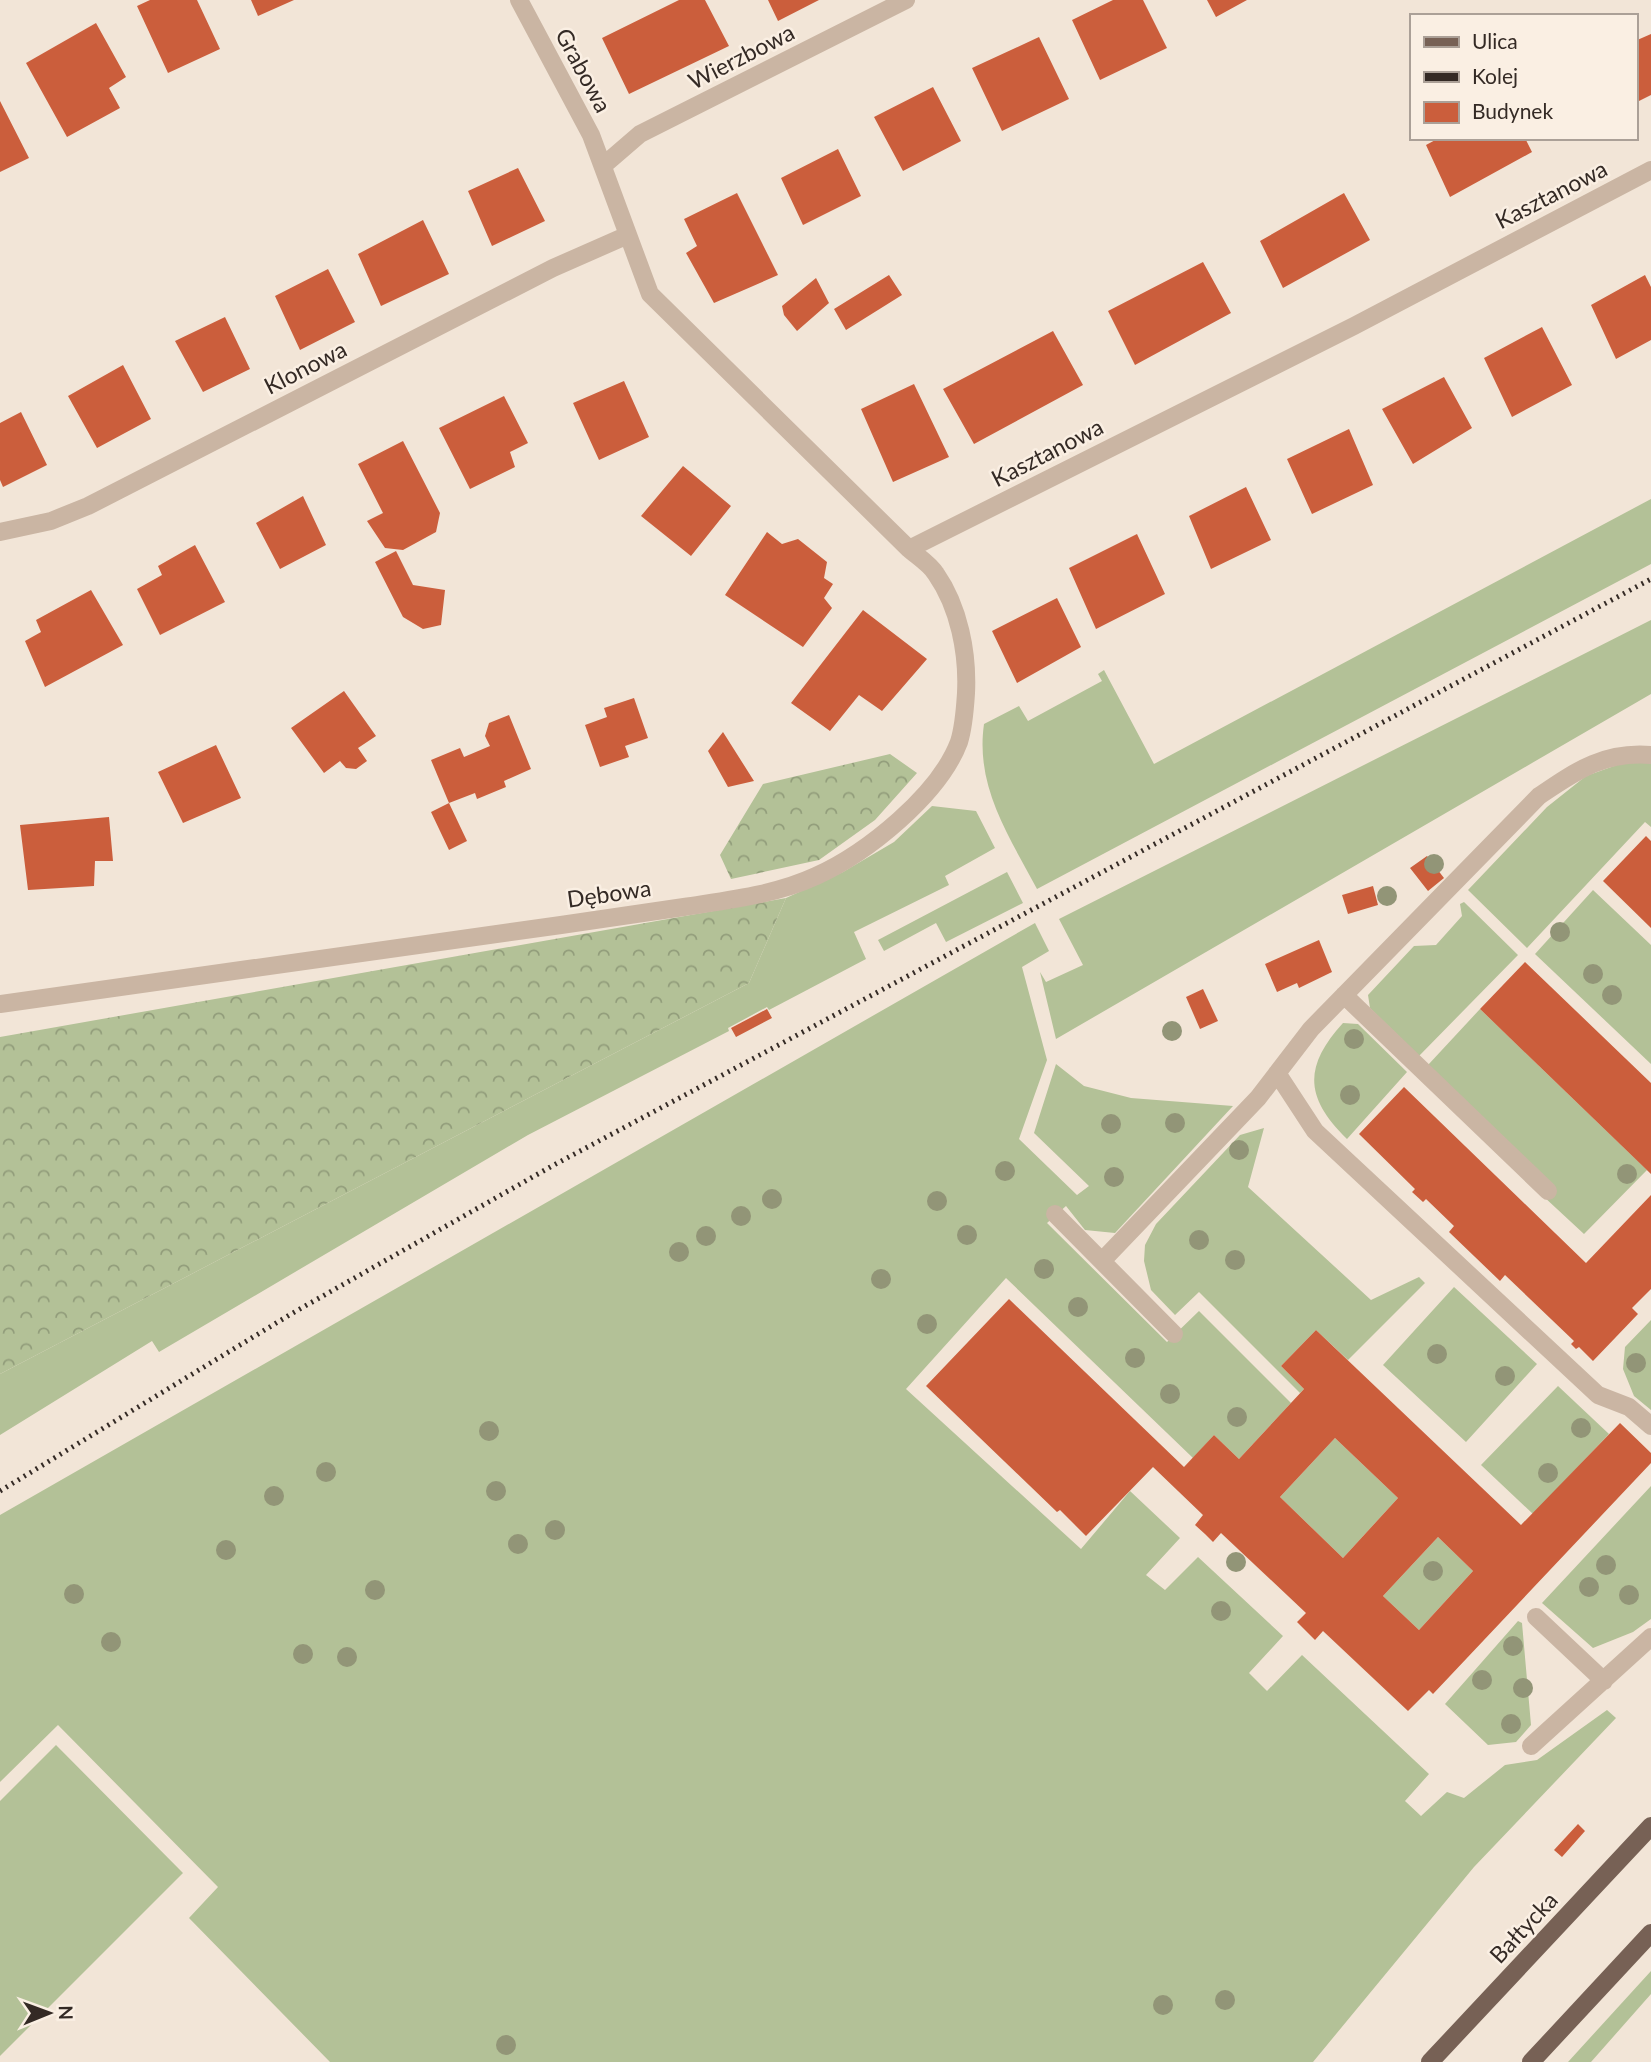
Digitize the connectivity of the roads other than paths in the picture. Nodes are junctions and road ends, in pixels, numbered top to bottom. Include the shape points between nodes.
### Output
1 (519, 0) edge
2 (906, 0) edge
3 (604, 165) junction
4 (1651, 170) edge
5 (628, 235) junction
6 (0, 532) edge
7 (909, 549) junction
8 (1651, 755) edge
9 (1344, 995) junction
10 (0, 1004) edge
11 (1278, 1073) junction
12 (1548, 1191) dead end
13 (1055, 1214) dead end
14 (1102, 1261) junction
15 (1174, 1334) dead end
16 (1651, 1426) edge
17 (1536, 1617) dead end
18 (1651, 1637) edge
19 (1604, 1681) junction
20 (1531, 1746) dead end
21 (1651, 1826) edge
22 (1651, 1933) edge
23 (1430, 2062) edge
24 (1531, 2062) edge

1 - 3 street, Grabowa
2 - 3 street, Wierzbowa via 640,134
3 - 5 street
4 - 7 street, Kasztanowa via 1354,326
5 - 6 street, Klonowa via 554,268 88,506 51,521
5 - 7 street via 650,294
7 - 10 street, Dębowa via 935,572 959,625 966,686 960,740 938,778 898,820 819,874 790,887 719,902
8 - 9 street via 1632,753 1582,767 1539,796
9 - 11 street
9 - 12 street
11 - 14 street
11 - 16 street via 1315,1132 1598,1395 1629,1407
13 - 14 street
14 - 15 street
17 - 19 street
18 - 19 street
19 - 20 street
21 - 23 main road, Bałtycka
22 - 24 main road

